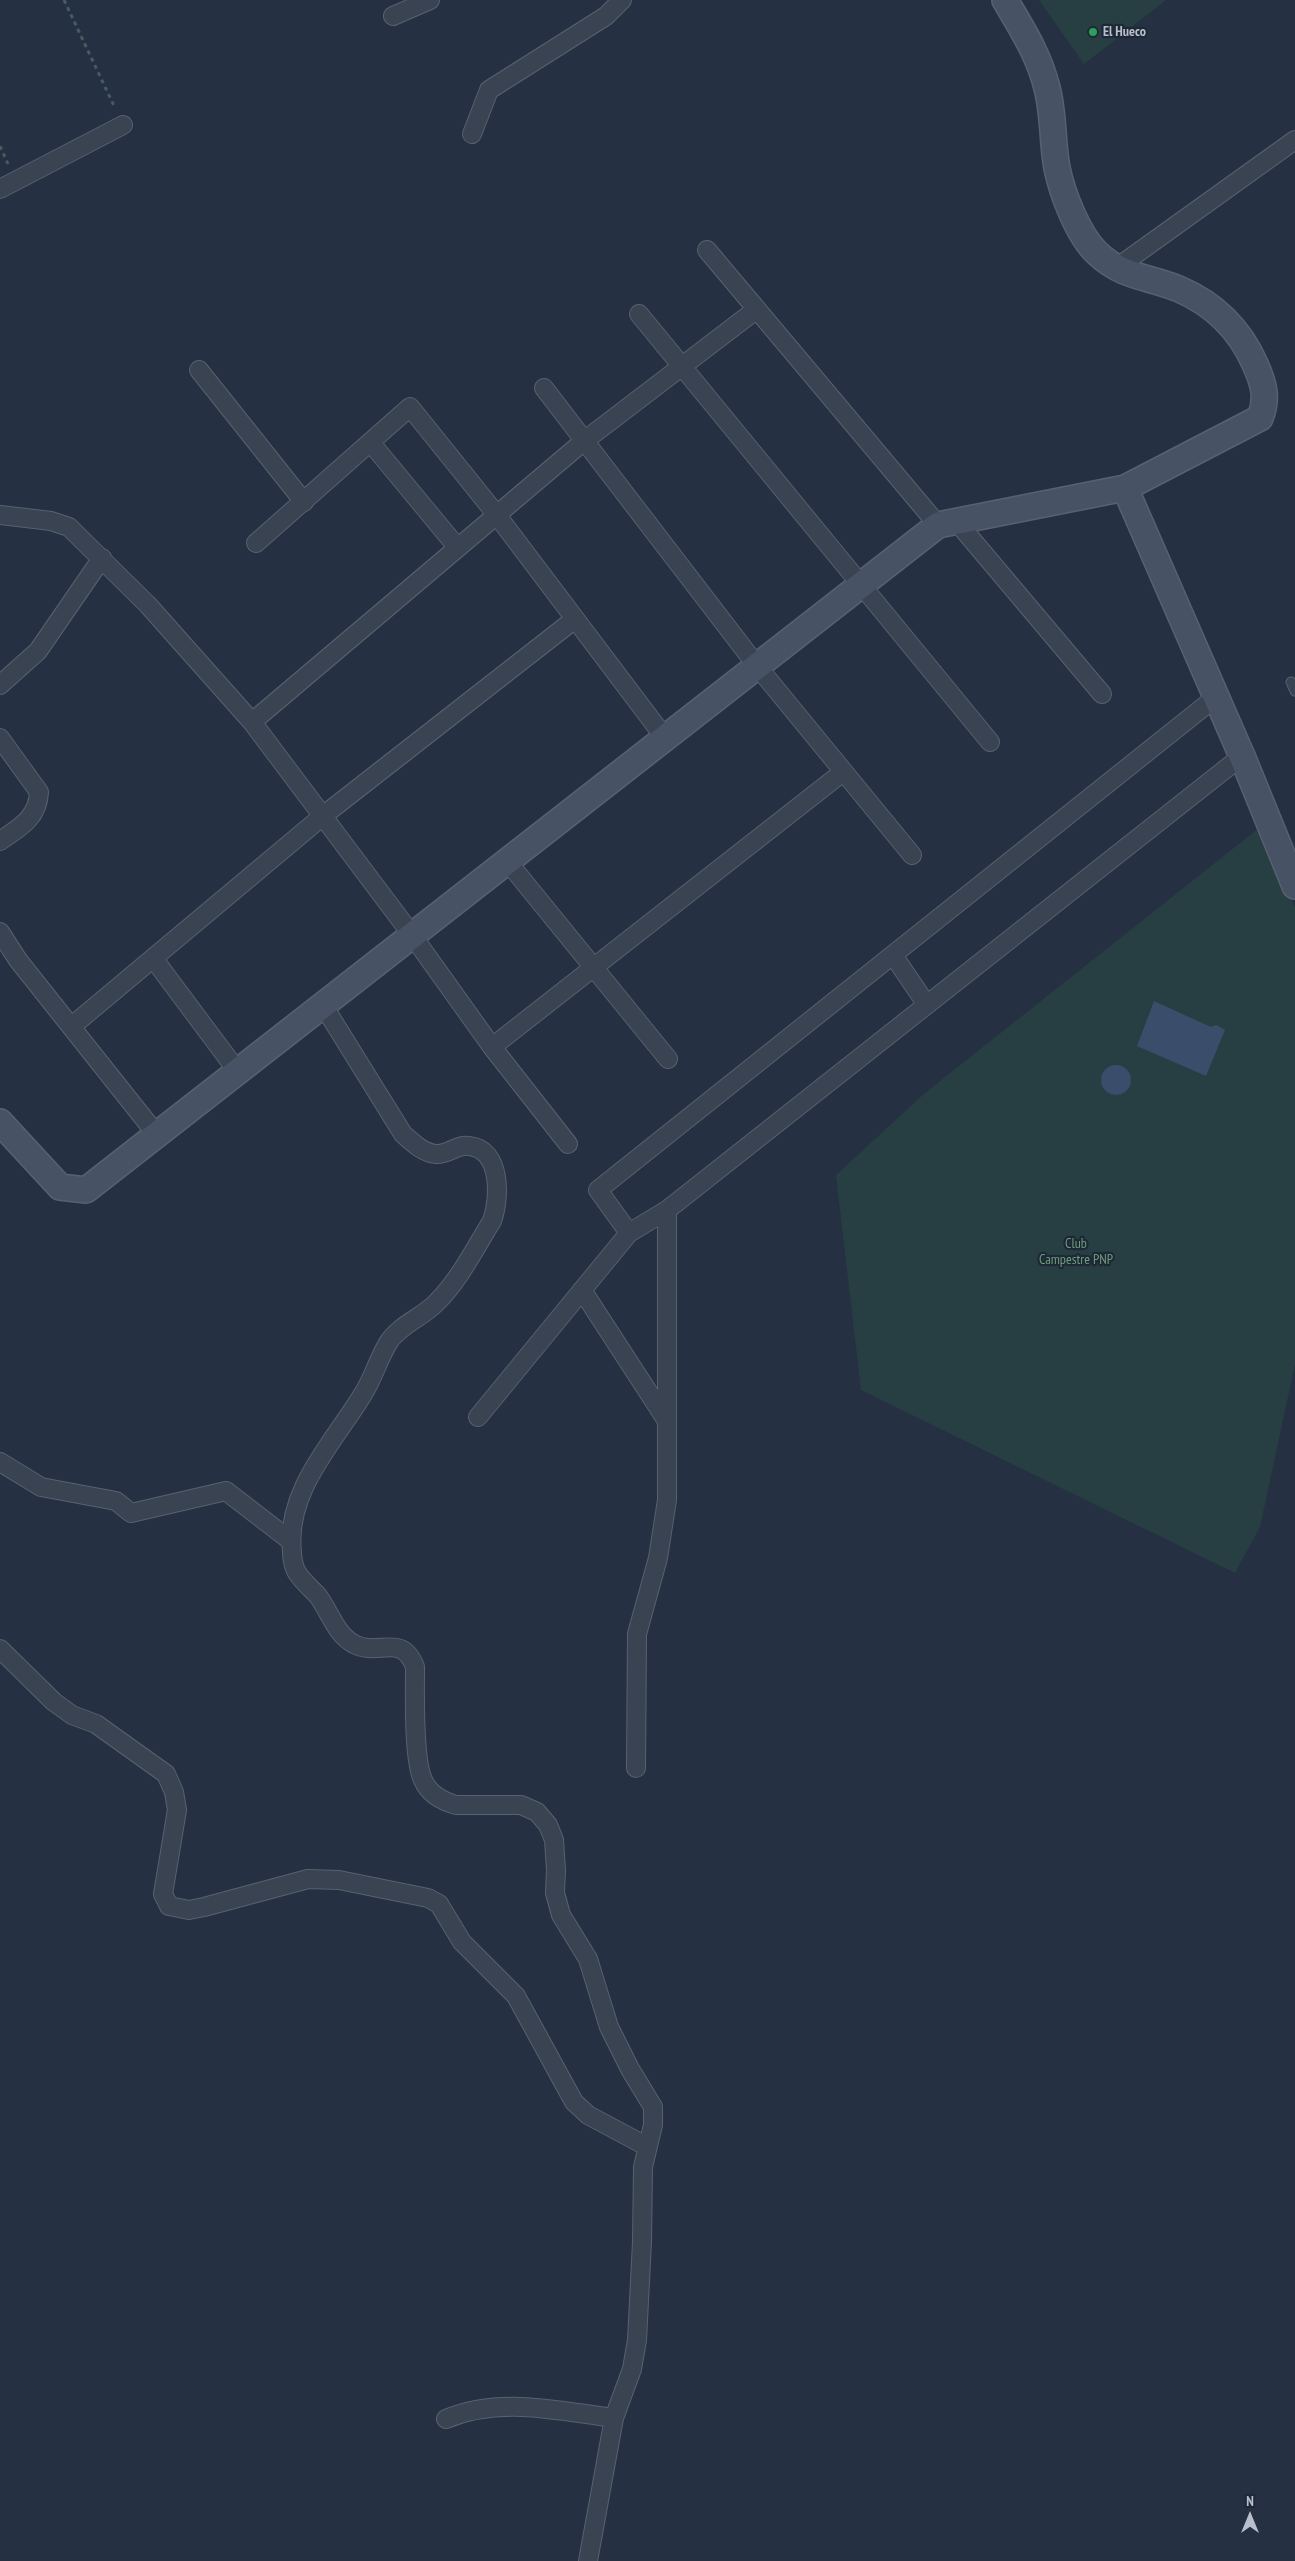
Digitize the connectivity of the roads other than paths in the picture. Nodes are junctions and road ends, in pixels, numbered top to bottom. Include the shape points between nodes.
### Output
1 (430, 0) edge
2 (622, 0) edge
3 (1005, 0) edge
4 (393, 16) dead end
5 (123, 125) road end
6 (472, 134) dead end
7 (1295, 140) edge
8 (0, 189) edge
9 (707, 250) dead end
10 (1115, 269) junction
11 (757, 309) junction
12 (639, 314) dead end
13 (682, 366) junction
14 (199, 370) dead end
15 (544, 388) dead end
16 (584, 441) junction
17 (371, 443) junction
18 (1125, 488) junction
19 (304, 502) junction
20 (496, 514) junction
21 (0, 515) edge
22 (948, 524) junction
23 (256, 543) dead end
24 (457, 547) junction
25 (102, 558) junction
26 (860, 586) junction
27 (575, 619) junction
28 (757, 666) junction
29 (1290, 682) dead end
30 (0, 686) edge
31 (1295, 691) edge
32 (1102, 694) dead end
33 (1216, 697) junction
34 (252, 722) junction
35 (0, 738) edge
36 (665, 738) junction
37 (990, 742) dead end
38 (1242, 756) junction
39 (843, 772) junction
40 (324, 815) junction
41 (0, 842) edge
42 (912, 854) dead end
43 (507, 862) junction
44 (1295, 886) edge
45 (0, 932) edge
46 (412, 935) junction
47 (893, 955) junction
48 (153, 958) junction
49 (593, 968) junction
50 (323, 1005) junction
51 (927, 1005) junction
52 (72, 1026) junction
53 (492, 1047) junction
54 (668, 1060) dead end
55 (238, 1072) junction
56 (0, 1122) edge
57 (157, 1135) junction
58 (568, 1144) dead end
59 (667, 1210) junction
60 (629, 1233) junction
61 (582, 1290) junction
62 (478, 1417) dead end
63 (667, 1421) junction
64 (0, 1462) edge
65 (290, 1541) junction
66 (0, 1649) edge
67 (636, 1768) dead end
68 (646, 2146) junction
69 (614, 2418) junction
70 (446, 2419) dead end
71 (588, 2561) edge

1 - 4 street
2 - 6 street via 606,16 488,90
3 - 10 street via 1037,54 1048,90 1057,169 1077,225 1095,252
5 - 8 street
7 - 10 street
9 - 11 street
10 - 18 street via 1178,289 1209,305 1234,328 1251,354 1262,378 1266,403 1260,418
11 - 13 street
11 - 22 street
12 - 13 street
13 - 16 street
13 - 26 street
14 - 19 street
15 - 16 street
16 - 20 street
16 - 28 street
17 - 19 street
17 - 20 street via 410,407
17 - 24 street
18 - 22 street
18 - 33 street
19 - 23 street
20 - 24 street
20 - 27 street
21 - 25 street via 60,523 76,532
22 - 26 street
22 - 32 street
24 - 34 street
25 - 30 street via 38,650
25 - 34 street
26 - 28 street
26 - 37 street
27 - 36 street
27 - 40 street
28 - 36 street
28 - 39 street
29 - 31 lane
33 - 38 street
33 - 47 street
34 - 40 street
35 - 41 street via 39,792 39,801 32,816
36 - 43 street
38 - 44 street
38 - 51 street
39 - 42 street
39 - 49 street
40 - 46 street
40 - 48 street
43 - 46 street
43 - 49 street
45 - 52 street via 18,960
46 - 50 street
46 - 53 street
47 - 51 street
47 - 60 street via 598,1190
48 - 52 street
48 - 55 street
49 - 53 street
49 - 54 street
50 - 55 street
50 - 65 street via 403,1134 428,1152 443,1153 463,1146 483,1151 495,1175 497,1199 492,1221 447,1291 422,1316 404,1325 390,1340 369,1385 310,1477 295,1513
51 - 59 street
52 - 57 street
53 - 58 street
55 - 57 street
56 - 57 street via 60,1186 86,1190
59 - 60 street
59 - 63 street
60 - 61 street
61 - 62 street
61 - 63 street
63 - 67 street via 667,1500 658,1558 637,1634
64 - 65 street via 41,1487 116,1501 131,1513 226,1491
65 - 68 street via 297,1573 319,1597 346,1639 362,1648 395,1647 412,1660 419,1770 429,1790 456,1805 521,1805 537,1812 548,1825 554,1840 555,1893 561,1915 588,1959 609,2027 652,2107 653,2125
66 - 68 street via 54,1702 72,1715 96,1724 166,1774 174,1792 176,1810 164,1894 169,1906 189,1910 308,1879 339,1880 428,1898 438,1904 468,1949 516,1996 574,2102 588,2114
68 - 69 street via 638,2340
69 - 70 street via 495,2405 463,2411
69 - 71 street

